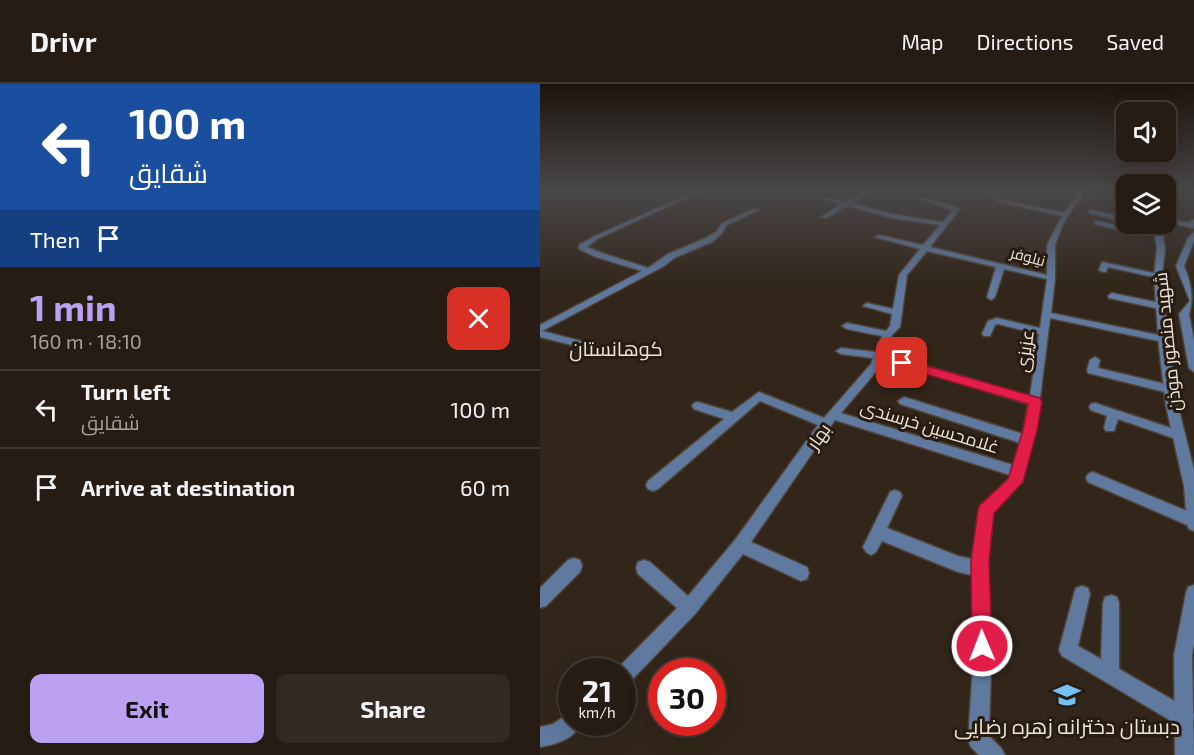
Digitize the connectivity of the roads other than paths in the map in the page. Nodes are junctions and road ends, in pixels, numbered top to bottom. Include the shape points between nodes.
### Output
1 (629, 222) edge
2 (728, 222) edge
3 (933, 222) edge
4 (1062, 222) edge
5 (1097, 223) dead end
6 (944, 224) joint
7 (1116, 227) edge
8 (1163, 234) edge
9 (879, 237) dead end
10 (1193, 237) edge
11 (927, 247) junction
12 (1001, 265) junction
13 (648, 270) junction
14 (1103, 270) dead end
15 (1158, 276) junction
16 (1051, 278) junction
17 (1191, 282) edge
18 (1112, 296) dead end
19 (991, 297) dead end
20 (1193, 305) edge
21 (867, 306) dead end
22 (1160, 306) junction
23 (897, 312) junction
24 (1047, 315) junction
25 (847, 326) dead end
26 (1109, 328) junction
27 (1191, 329) edge
28 (540, 331) edge
29 (1045, 332) junction
30 (888, 334) junction
31 (987, 334) dead end
32 (1106, 338) dead end
33 (1163, 339) junction
34 (592, 347) dead end
35 (841, 351) dead end
36 (880, 356) junction
37 (1095, 360) dead end
38 (1194, 368) edge
39 (1169, 389) junction
40 (904, 401) dead end
41 (1035, 402) junction
42 (698, 406) dead end
43 (1095, 407) dead end
44 (1114, 413) junction
45 (735, 418) junction
46 (830, 419) junction
47 (1110, 428) dead end
48 (1179, 435) junction
49 (1027, 440) junction
50 (1018, 472) junction
51 (1092, 478) dead end
52 (653, 485) dead end
53 (895, 496) dead end
54 (1194, 523) edge
55 (878, 532) junction
56 (740, 545) junction
57 (871, 547) dead end
58 (574, 566) dead end
59 (644, 568) dead end
60 (980, 569) junction
61 (801, 573) dead end
62 (1194, 593) edge
63 (1082, 594) dead end
64 (540, 600) edge
65 (1111, 603) dead end
66 (688, 608) junction
67 (636, 662) edge
68 (1110, 674) junction
69 (1185, 718) junction
70 (558, 733) edge
71 (540, 737) edge
72 (994, 755) edge
73 (1186, 755) edge

1 - 13 street via 582,247
2 - 13 street via 709,240
3 - 6 street
4 - 16 street, عزیزی via 1051,245
5 - 7 street
6 - 11 street, بهار
8 - 15 street, شهید منصور موذن via 1159,236
9 - 11 street, نیلوفر
10 - 17 street via 1186,245 1186,258 1180,266
11 - 12 street, نیلوفر
11 - 23 street, بهار via 903,275
12 - 16 street, نیلوفر
12 - 19 street
13 - 28 street
14 - 15 street via 1105,264
15 - 22 street, شهید منصور موذن
16 - 24 street, عزیزی
17 - 20 street
18 - 22 street
20 - 27 street via 1184,314
21 - 23 street
22 - 33 street, شهید منصور موذن
23 - 30 street, بهار via 895,327
24 - 26 street
24 - 29 street, عزیزی
25 - 30 street
26 - 32 street
26 - 33 street
27 - 38 street
28 - 34 street
29 - 31 street via 997,321 991,323
29 - 41 street, عزیزی
30 - 36 street, بهار
33 - 39 street, شهید منصور موذن
35 - 36 street
36 - 41 street
36 - 46 street, بهار
37 - 39 street via 1092,370
39 - 48 street, شهید منصور موذن
40 - 49 street
41 - 49 street, عزیزی
42 - 45 street
43 - 44 street
44 - 47 street
44 - 48 street
45 - 46 street, غلامحسین خرسندی via 759,396
45 - 52 street
46 - 50 street, غلامحسین خرسندی
46 - 56 street, بهار
48 - 54 street, شهید منصور موذن via 1191,486
49 - 50 street, عزیزی
50 - 60 street, عزیزی via 1015,482 986,510
51 - 54 street
53 - 55 street
55 - 57 street
55 - 60 street
56 - 61 street
56 - 66 street, بهار
58 - 64 street
59 - 66 street
60 - 72 street, عزیزی via 982,665 978,740
62 - 69 street via 1183,655
63 - 68 street via 1068,650
65 - 68 street
66 - 67 street, بهار
68 - 69 street
69 - 73 street
70 - 71 street

